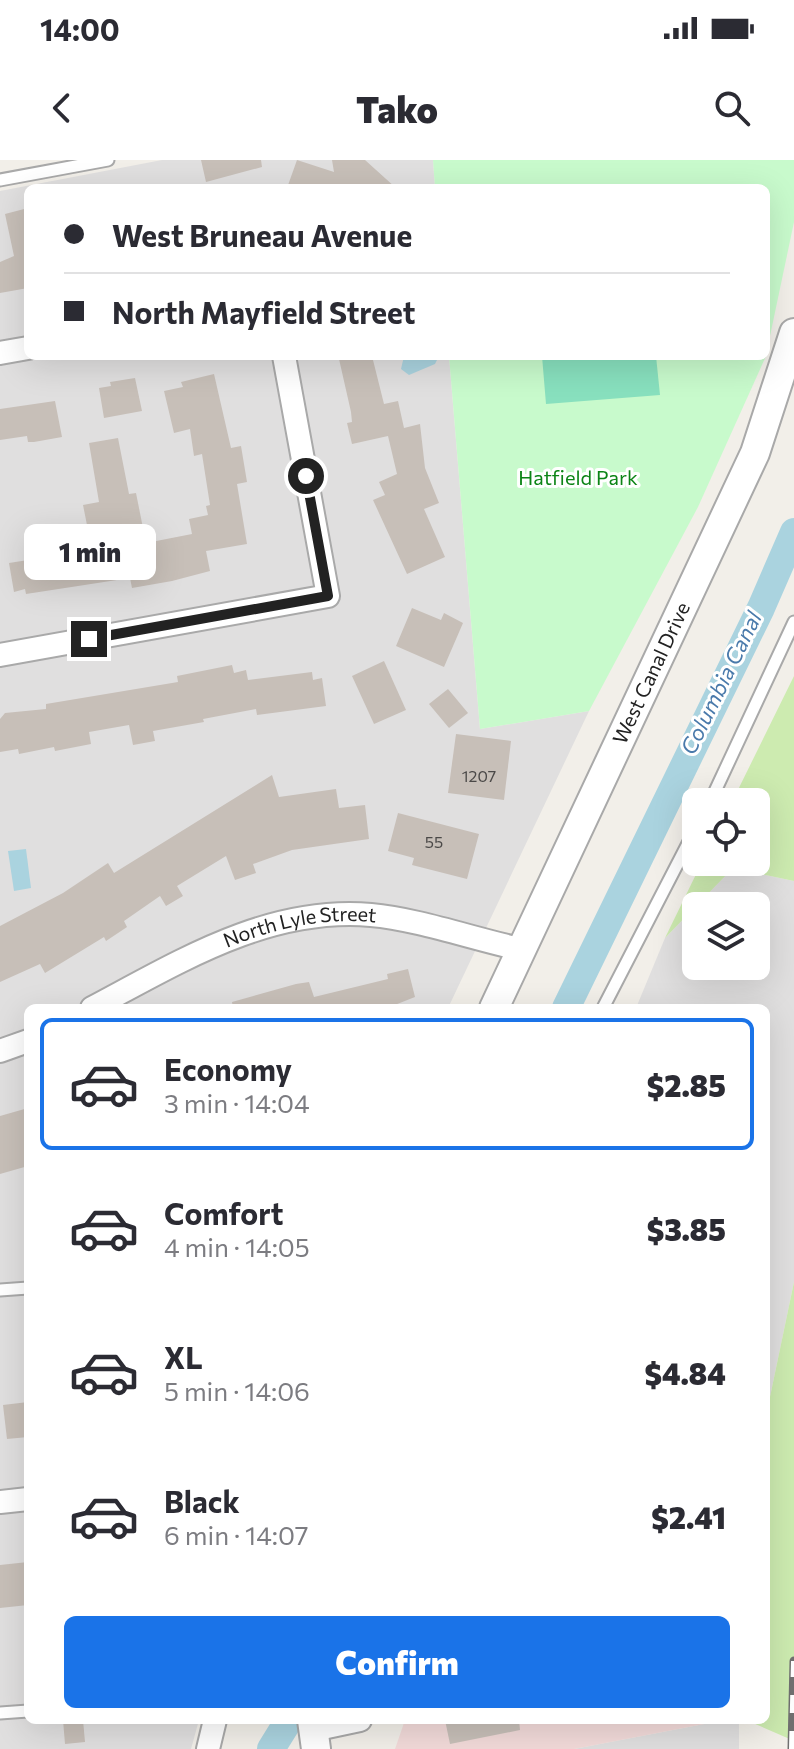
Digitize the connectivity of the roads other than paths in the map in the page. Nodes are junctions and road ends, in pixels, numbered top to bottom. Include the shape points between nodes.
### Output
1 (108, 160) edge
2 (0, 180) edge
3 (794, 333) edge
4 (24, 349) edge
5 (0, 353) edge
6 (285, 360) edge
7 (794, 622) edge
8 (0, 655) edge
9 (717, 788) edge
10 (682, 855) edge
11 (520, 949) junction
12 (100, 1004) edge
13 (496, 1004) edge
14 (605, 1004) edge
15 (24, 1042) edge
16 (0, 1051) edge
17 (24, 1288) edge
18 (0, 1290) edge
19 (24, 1499) edge
20 (0, 1502) edge
21 (24, 1711) edge
22 (0, 1713) edge
23 (214, 1724) edge
24 (346, 1724) edge
25 (313, 1733) edge
26 (208, 1749) edge

1 - 2 lane
3 - 11 street, West Canal Drive via 755,453
4 - 5 street
6 - 8 street via 328,596
7 - 9 lane
10 - 14 lane
11 - 12 street, North Lyle Street via 372,915 314,919 222,940
11 - 13 street, West Canal Drive
15 - 16 street
17 - 18 lane
19 - 20 street
21 - 22 lane
23 - 26 street
24 - 25 street

